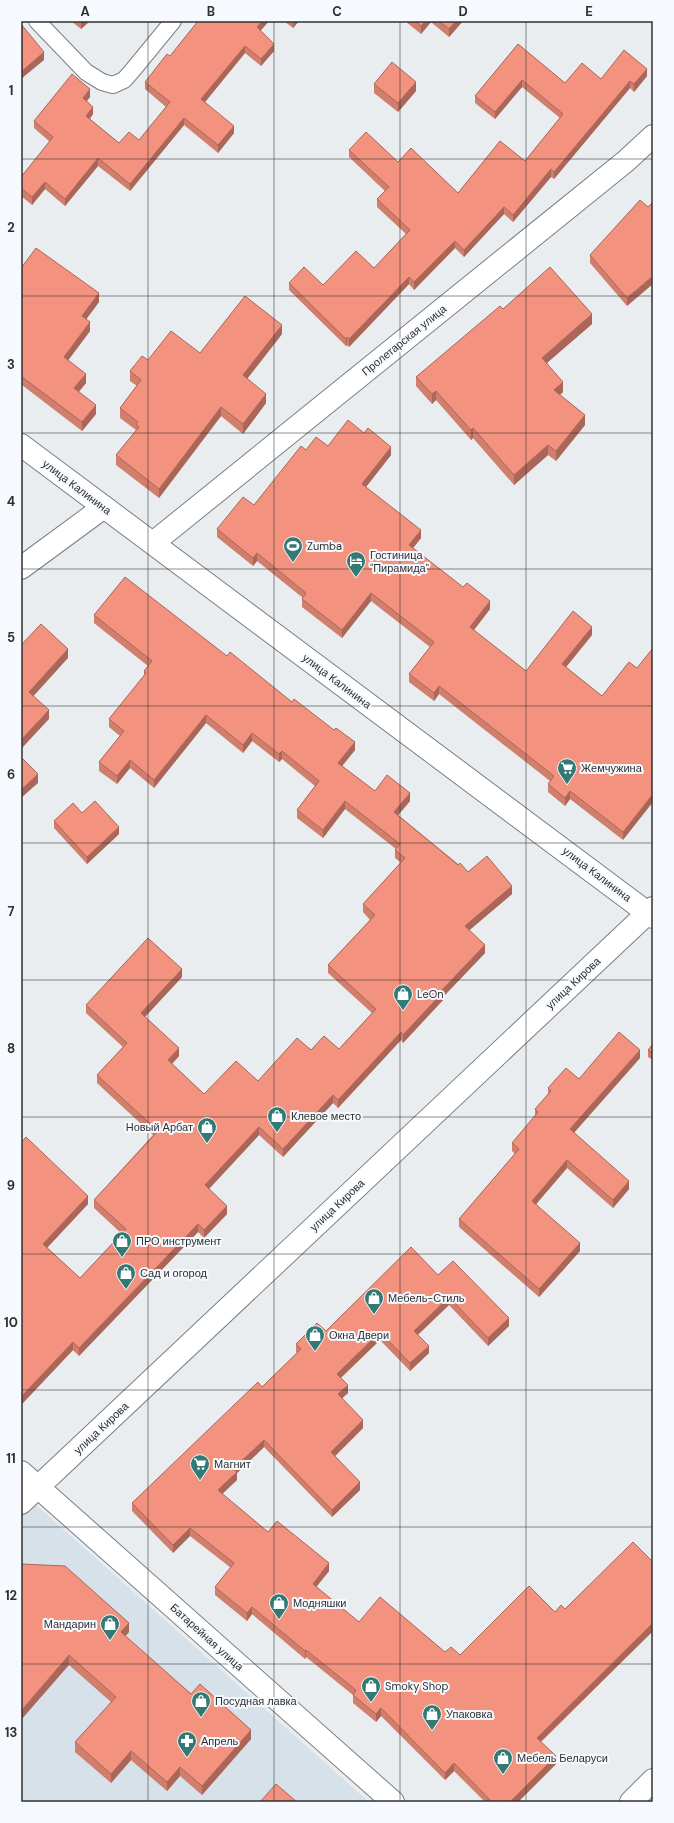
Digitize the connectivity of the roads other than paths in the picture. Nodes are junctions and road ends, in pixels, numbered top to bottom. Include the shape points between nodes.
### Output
1 (37, 21) edge
2 (173, 21) edge
3 (653, 136) edge
4 (21, 445) edge
5 (104, 507) junction
6 (153, 543) junction
7 (21, 568) edge
8 (651, 912) edge
9 (21, 1472) edge
10 (38, 1487) junction
11 (21, 1503) edge
12 (653, 1780) edge
13 (393, 1802) edge
14 (631, 1802) edge

1 - 2 lane via 86,72 102,82 113,85 124,80
3 - 6 street, Пролетарская улица via 626,161
4 - 5 street, улица Калинина
5 - 6 street, улица Калинина
5 - 7 street
6 - 8 street, улица Калинина
8 - 10 street, улица Кирова
9 - 10 street, Батарейная улица
10 - 11 street, улица Кирова
10 - 13 street, Батарейная улица
12 - 14 street

